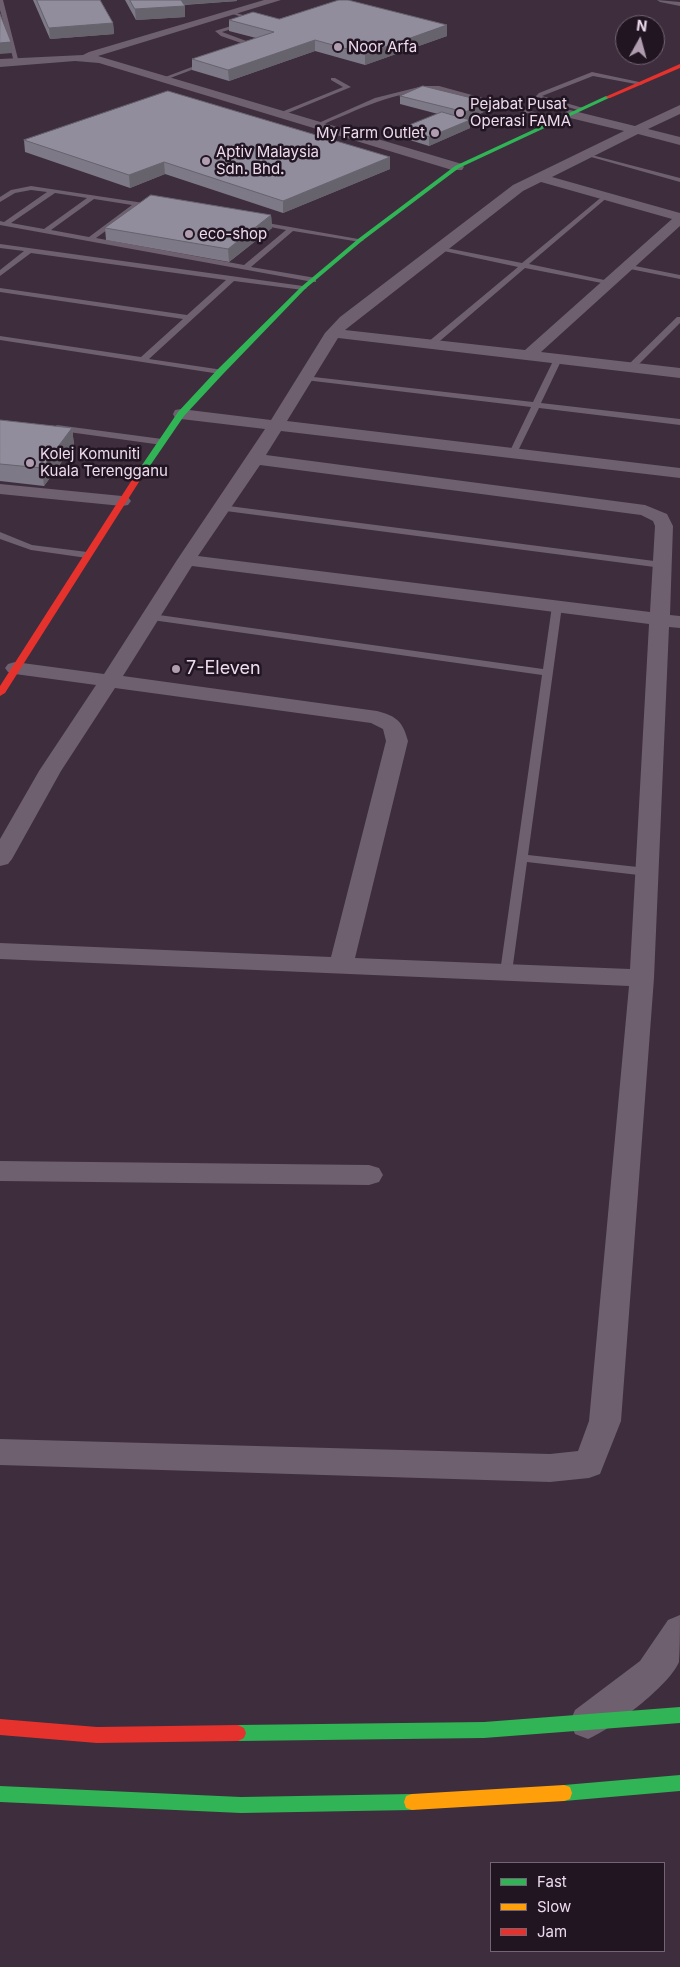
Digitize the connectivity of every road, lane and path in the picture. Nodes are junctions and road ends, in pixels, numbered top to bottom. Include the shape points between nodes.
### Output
1 (0, 0) edge
2 (276, 0) edge
3 (660, 0) edge
4 (680, 4) edge
5 (235, 13) junction
6 (238, 52) edge
7 (87, 58) junction
8 (219, 59) edge
9 (17, 62) junction
10 (0, 63) edge
11 (680, 66) edge
12 (163, 79) junction
13 (334, 80) dead end
14 (641, 83) junction
15 (680, 109) edge
16 (575, 112) junction
17 (281, 114) junction
18 (557, 119) junction
19 (317, 125) junction
20 (636, 130) junction
21 (680, 141) edge
22 (586, 154) junction
23 (457, 166) junction
24 (539, 177) junction
25 (680, 180) edge
26 (54, 190) junction
27 (94, 196) junction
28 (606, 196) junction
29 (0, 200) edge
30 (139, 203) junction
31 (168, 208) edge
32 (680, 218) edge
33 (244, 220) edge
34 (3, 224) edge
35 (291, 228) junction
36 (44, 232) junction
37 (89, 240) junction
38 (360, 240) junction
39 (0, 246) edge
40 (439, 248) junction
41 (30, 250) junction
42 (525, 266) junction
43 (628, 266) junction
44 (246, 268) junction
45 (0, 274) edge
46 (680, 277) edge
47 (232, 278) junction
48 (313, 280) junction
49 (609, 283) junction
50 (303, 288) junction
51 (0, 290) edge
52 (189, 318) junction
53 (680, 320) edge
54 (333, 333) junction
55 (0, 338) edge
56 (431, 344) junction
57 (528, 355) junction
58 (558, 359) junction
59 (143, 360) junction
60 (632, 367) junction
61 (220, 372) junction
62 (680, 373) edge
63 (304, 378) junction
64 (535, 405) junction
65 (181, 414) junction
66 (680, 422) edge
67 (48, 427) edge
68 (265, 441) junction
69 (162, 442) junction
70 (513, 454) junction
71 (680, 473) edge
72 (0, 489) edge
73 (122, 501) junction
74 (221, 508) junction
75 (0, 535) edge
76 (87, 555) junction
77 (186, 560) junction
78 (662, 565) junction
79 (557, 606) junction
80 (152, 617) junction
81 (670, 621) edge
82 (15, 668) junction
83 (548, 673) junction
84 (110, 680) junction
85 (0, 693) edge
86 (522, 858) junction
87 (0, 859) edge
88 (647, 872) junction
89 (0, 951) edge
90 (341, 965) junction
91 (506, 972) junction
92 (642, 978) junction
93 (0, 1171) edge
94 (369, 1175) dead end
95 (0, 1452) edge
96 (680, 1631) edge
97 (680, 1716) edge
98 (586, 1724) junction
99 (0, 1727) edge
100 (680, 1783) edge
101 (0, 1794) edge

1 - 9 lane
2 - 5 street
3 - 4 lane
5 - 6 lane via 260,21 218,31 246,43 247,48
5 - 7 street
7 - 9 street
7 - 12 street
8 - 12 lane
9 - 10 street
11 - 14 street
12 - 17 street
13 - 17 lane via 348,87
14 - 16 street
14 - 16 lane via 592,74 538,97
15 - 20 street
16 - 18 street
16 - 20 street
17 - 19 street
18 - 19 lane via 439,88 426,88 405,90
18 - 23 street
19 - 23 street
20 - 21 street
20 - 22 street
22 - 24 street
22 - 25 lane
23 - 38 street
24 - 28 street
24 - 40 street via 518,188
26 - 27 lane
26 - 29 lane via 22,188
26 - 34 lane
27 - 30 lane
27 - 36 lane
28 - 32 street
28 - 42 lane
30 - 31 lane
30 - 37 lane
32 - 43 street
33 - 35 lane
34 - 36 lane
35 - 38 lane
35 - 44 lane
36 - 37 lane
37 - 44 lane
38 - 48 street
39 - 41 lane
40 - 42 lane
40 - 54 street via 345,320
41 - 45 lane
41 - 47 lane
42 - 49 lane
42 - 56 lane
43 - 46 lane
43 - 49 street
44 - 48 lane
47 - 50 lane
47 - 52 lane
48 - 50 street
49 - 57 street
50 - 61 street
51 - 52 lane
52 - 59 lane
53 - 60 lane
54 - 56 street
54 - 63 street
55 - 59 lane
56 - 57 street
57 - 58 street
58 - 60 street
58 - 64 lane
59 - 61 lane
60 - 62 street
61 - 65 street
63 - 64 lane
63 - 68 street
64 - 66 lane
64 - 70 lane
65 - 68 street
65 - 69 street
67 - 69 lane
68 - 70 street
68 - 74 street
68 - 78 street via 645,510 660,518 664,526
69 - 73 street
70 - 71 street
72 - 73 street
73 - 76 street
74 - 77 street
74 - 78 lane
75 - 76 lane via 21,545
76 - 82 street
77 - 79 street
77 - 80 street
78 - 81 street
79 - 81 street
79 - 83 lane
80 - 83 lane
80 - 84 street
81 - 88 street
82 - 84 street
82 - 85 street
83 - 86 lane
84 - 87 street via 50,771
84 - 90 street via 378,717 393,726 397,741
86 - 88 lane
86 - 91 lane
88 - 92 street
89 - 90 street
90 - 91 street
91 - 92 street
92 - 95 street via 605,1421 589,1464 550,1468
93 - 94 street
96 - 98 street via 652,1673
97 - 98 street
98 - 99 street via 484,1730 97,1735
100 - 101 street via 533,1796 320,1804 124,1801

